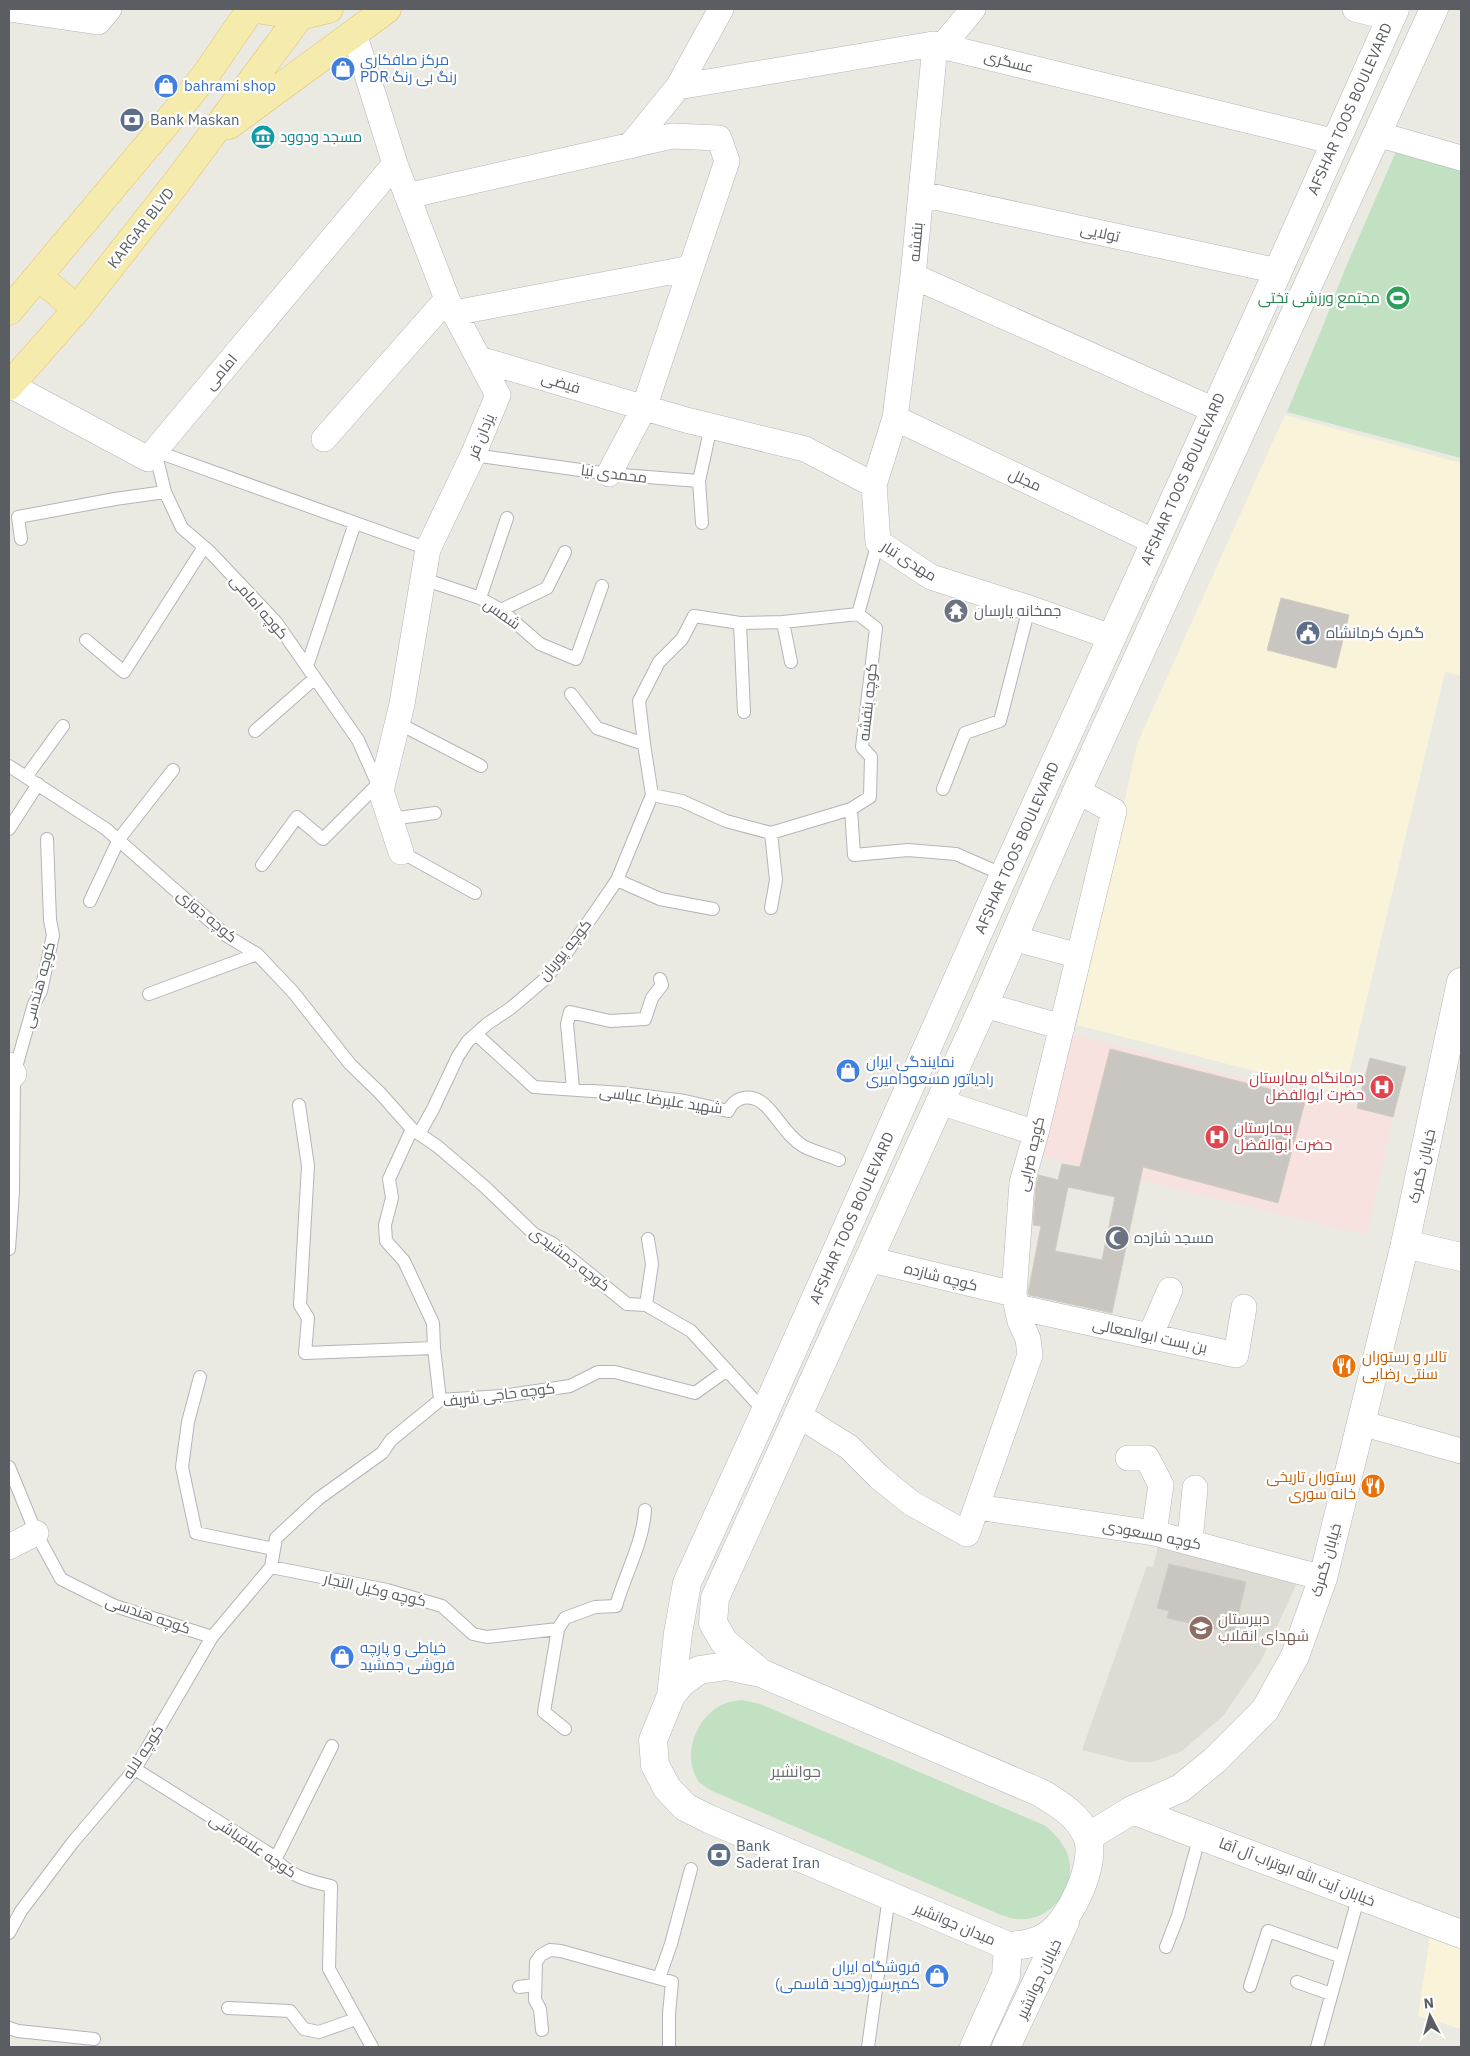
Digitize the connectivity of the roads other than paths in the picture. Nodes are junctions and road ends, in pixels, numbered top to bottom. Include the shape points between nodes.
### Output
1 (9, 9) edge
2 (109, 9) edge
3 (252, 9) edge
4 (256, 9) edge
5 (329, 9) edge
6 (387, 9) edge
7 (722, 9) edge
8 (973, 9) edge
9 (1355, 9) edge
10 (1434, 9) edge
11 (302, 12) edge
12 (1393, 13) edge
13 (354, 33) junction
14 (942, 46) junction
15 (678, 87) junction
16 (1377, 134) junction
17 (210, 139) junction
18 (1336, 142) junction
19 (630, 146) junction
20 (1461, 158) edge
21 (395, 164) junction
22 (921, 194) junction
23 (407, 196) junction
24 (691, 268) junction
25 (1278, 271) junction
26 (913, 276) junction
27 (39, 277) junction
28 (450, 306) junction
29 (77, 309) junction
30 (9, 311) edge
31 (478, 359) junction
32 (10, 386) edge
33 (644, 408) junction
34 (1214, 410) junction
35 (895, 418) junction
36 (711, 426) junction
37 (324, 439) dead end
38 (155, 451) junction
39 (473, 455) junction
40 (609, 474) junction
41 (699, 482) junction
42 (874, 485) junction
43 (165, 492) junction
44 (507, 518) dead end
45 (355, 523) junction
46 (702, 523) dead end
47 (21, 539) dead end
48 (878, 542) junction
49 (1155, 542) junction
50 (204, 547) junction
51 (428, 549) junction
52 (565, 552) dead end
53 (423, 579) junction
54 (602, 586) dead end
55 (480, 598) junction
56 (1029, 608) junction
57 (501, 610) junction
58 (858, 614) junction
59 (783, 622) junction
60 (740, 623) junction
61 (1111, 637) junction
62 (86, 640) dead end
63 (791, 662) dead end
64 (307, 666) junction
65 (315, 678) junction
66 (571, 694) dead end
67 (744, 712) dead end
68 (398, 723) junction
69 (63, 726) dead end
70 (255, 731) dead end
71 (644, 744) junction
72 (9, 766) edge
73 (481, 766) dead end
74 (173, 770) dead end
75 (26, 777) junction
76 (38, 784) junction
77 (380, 788) junction
78 (943, 789) dead end
79 (1077, 791) junction
80 (652, 795) junction
81 (850, 809) junction
82 (435, 813) dead end
83 (391, 819) junction
84 (9, 828) edge
85 (771, 833) junction
86 (47, 839) dead end
87 (118, 840) junction
88 (401, 852) joint
89 (262, 865) dead end
90 (1004, 876) junction
91 (617, 880) junction
92 (475, 893) dead end
93 (90, 902) dead end
94 (771, 908) dead end
95 (713, 909) dead end
96 (1013, 938) junction
97 (257, 954) junction
98 (1079, 956) junction
99 (660, 979) dead end
100 (1461, 982) edge
101 (149, 994) dead end
102 (984, 1004) junction
103 (1062, 1027) junction
104 (476, 1034) junction
105 (1454, 1052) edge
106 (10, 1073) edge
107 (573, 1088) junction
108 (380, 1093) joint
109 (940, 1102) junction
110 (299, 1105) dead end
111 (415, 1132) junction
112 (1036, 1133) junction
113 (839, 1160) dead end
114 (648, 1239) dead end
115 (1405, 1244) junction
116 (9, 1249) edge
117 (1461, 1257) edge
118 (868, 1259) junction
119 (1170, 1290) dead end
120 (1016, 1300) junction
121 (646, 1305) junction
122 (1244, 1307) dead end
123 (1150, 1336) junction
124 (434, 1348) junction
125 (727, 1370) junction
126 (200, 1377) dead end
127 (440, 1400) junction
128 (765, 1412) junction
129 (798, 1415) junction
130 (1361, 1423) junction
131 (1461, 1451) edge
132 (1128, 1458) dead end
133 (9, 1467) edge
134 (1195, 1488) dead end
135 (977, 1507) junction
136 (645, 1510) dead end
137 (36, 1533) junction
138 (1154, 1533) junction
139 (1190, 1541) junction
140 (9, 1546) edge
141 (274, 1549) junction
142 (271, 1567) junction
143 (1323, 1578) junction
144 (558, 1629) junction
145 (212, 1637) junction
146 (761, 1673) junction
147 (671, 1696) junction
148 (565, 1729) dead end
149 (332, 1746) dead end
150 (135, 1769) junction
151 (1132, 1810) junction
152 (1200, 1835) junction
153 (1088, 1837) junction
154 (275, 1860) junction
155 (691, 1868) dead end
156 (889, 1896) junction
157 (1359, 1896) junction
158 (1071, 1910) junction
159 (9, 1934) edge
160 (1461, 1934) edge
161 (1008, 1946) junction
162 (1166, 1947) dead end
163 (1342, 1957) junction
164 (659, 1978) junction
165 (1297, 1982) dead end
166 (534, 1985) junction
167 (1250, 1986) dead end
168 (519, 1987) dead end
169 (1331, 1994) junction
170 (228, 2008) dead end
171 (356, 2019) junction
172 (9, 2028) edge
173 (542, 2030) dead end
174 (94, 2039) dead end
175 (372, 2047) edge
176 (669, 2047) edge
177 (868, 2047) edge
178 (974, 2047) edge
179 (1006, 2047) edge
180 (1317, 2047) edge

1 - 2 street via 98,22
3 - 27 main road via 190,94
4 - 11 main road
5 - 11 main road
6 - 13 main road
7 - 15 street
8 - 14 street, بنفشه
9 - 12 street
10 - 16 main road, AFSHAR TOOS BOULEVARD
11 - 17 main road, KARGAR BLVD
12 - 18 main road, AFSHAR TOOS BOULEVARD
13 - 17 main road
13 - 21 street, یزدان فر
14 - 15 street, عسگری via 933,44
14 - 18 street, عسگری
14 - 22 street, بنفشه via 934,56
15 - 19 street
16 - 20 street
16 - 79 main road, AFSHAR TOOS BOULEVARD
17 - 29 main road, KARGAR BLVD
18 - 25 main road, AFSHAR TOOS BOULEVARD
19 - 23 street
19 - 24 street via 672,136 719,138 727,162
21 - 23 street, یزدان فر
21 - 38 street, امامی
22 - 25 street, تولایی
22 - 26 street, بنفشه
23 - 28 street, یزدان فر
24 - 28 street
24 - 33 street
25 - 34 main road, AFSHAR TOOS BOULEVARD
26 - 34 street
26 - 35 street, بنفشه
27 - 29 main road
27 - 30 main road
28 - 31 street, یزدان فر
28 - 37 street
29 - 32 main road, KARGAR BLVD
31 - 33 street, فیضی
31 - 39 street, یزدان فر via 498,395
32 - 38 street via 148,459
33 - 36 street
33 - 40 street
34 - 49 main road, AFSHAR TOOS BOULEVARD
35 - 42 street, بنفشه
35 - 49 street, مجلل
36 - 41 lane
36 - 42 street via 805,449
38 - 43 lane, کوچه امامی
38 - 45 lane
39 - 40 lane, محمدی نیا
39 - 51 street, یزدان فر
40 - 41 lane, محمدی نیا
41 - 46 lane
42 - 48 street, مهدی تبار
43 - 47 lane via 18,517
43 - 50 lane, کوچه امامی via 182,528
44 - 55 lane
45 - 51 lane
45 - 64 lane
48 - 56 street, مهدی تبار via 931,577
48 - 58 lane
49 - 61 main road, AFSHAR TOOS BOULEVARD
50 - 62 lane via 124,672
50 - 64 lane, کوچه امامی via 276,622
51 - 53 street, یزدان فر
52 - 57 lane via 547,588
53 - 55 lane, شمس
53 - 68 street, یزدان فر
54 - 57 lane, شمس via 576,659 540,644
55 - 57 lane, شمس
56 - 61 street, مهدی تبار
56 - 78 lane via 1000,721 965,733
58 - 59 lane
58 - 81 lane, کوچه بنفشه via 876,628 862,747 871,757 870,797
59 - 60 lane
59 - 63 lane
60 - 67 lane
60 - 71 lane via 694,616 682,639 658,662 639,701
61 - 90 main road, AFSHAR TOOS BOULEVARD
64 - 65 lane, کوچه امامی
65 - 70 lane
65 - 77 lane, کوچه امامی via 358,740
66 - 71 lane via 597,728
68 - 73 lane
68 - 77 street, یزدان فر
69 - 75 lane
71 - 80 lane
72 - 75 lane, کوچه جوزی
74 - 87 lane
75 - 76 lane, کوچه جوزی
76 - 84 lane
76 - 87 lane, کوچه جوزی via 106,828
77 - 83 street
77 - 89 lane via 323,839 297,817
79 - 96 main road, AFSHAR TOOS BOULEVARD
79 - 98 street, کوچه ضرابی via 1114,811
80 - 85 lane via 682,801 726,821
80 - 91 lane, کوچه پوریان
81 - 85 lane
81 - 90 lane via 854,855 908,850 956,854
82 - 83 lane
83 - 88 street
85 - 94 lane via 776,880
86 - 106 lane, کوچه هندسی via 53,935 40,992
87 - 93 lane
87 - 97 lane, کوچه جوزی via 227,936
88 - 92 lane
90 - 128 main road, AFSHAR TOOS BOULEVARD
91 - 95 lane via 660,899
91 - 104 lane, کوچه پوریان via 545,979
96 - 98 street
96 - 102 main road, AFSHAR TOOS BOULEVARD
97 - 101 lane
97 - 108 lane, کوچه جوزی via 293,992 350,1064
98 - 103 street, کوچه ضرابی
99 - 107 lane via 662,985 652,998 645,1019 610,1021 570,1012 567,1024
100 - 105 main road, خیابان گمرک
102 - 103 street
102 - 109 main road, AFSHAR TOOS BOULEVARD
103 - 112 street, کوچه ضرابی
104 - 107 lane, شهید علیرضا عباسی via 534,1087
104 - 111 lane, کوچه پوریان via 458,1056 438,1100
105 - 115 main road, خیابان گمرک
106 - 116 lane, کوچه هندسی via 13,1191
107 - 113 lane, شهید علیرضا عباسی via 685,1101 728,1111 732,1103 741,1098 752,1098 765,1105 782,1128 803,1146
108 - 111 lane, کوچه جمشیدی
109 - 112 street
109 - 118 main road, AFSHAR TOOS BOULEVARD
110 - 124 lane via 308,1166 300,1305 308,1318 305,1353
111 - 121 lane, کوچه جمشیدی via 437,1146 485,1187 534,1234 552,1243 627,1304
111 - 124 lane, کوچه پوریان via 389,1179 392,1198 385,1225 386,1241 404,1261 433,1323
112 - 120 street, کوچه ضرابی via 1022,1183
114 - 121 lane via 652,1264
115 - 117 main road
115 - 130 main road, خیابان گمرک
118 - 120 street, کوچه شازده
118 - 129 main road, AFSHAR TOOS BOULEVARD
119 - 123 street
120 - 123 street, بن بست ابوالمعالی
120 - 135 street, کوچه ضرابی via 1030,1355
121 - 125 lane, کوچه جمشیدی via 691,1331
122 - 123 street, بن بست ابوالمعالی via 1236,1355
124 - 127 lane, کوچه پوریان
125 - 127 lane, کوچه حاجی شریف via 695,1393 615,1372 598,1372 570,1386 502,1396
125 - 128 lane, کوچه جمشیدی
126 - 141 lane via 188,1422 182,1467 196,1533
127 - 141 lane, کوچه حاجی شریف via 391,1440 382,1453 318,1499 276,1538
128 - 147 main road, AFSHAR TOOS BOULEVARD via 687,1583
129 - 135 street, کوچه ضرابی via 849,1447 911,1503 968,1534
129 - 146 main road, AFSHAR TOOS BOULEVARD via 715,1598 713,1622 724,1642
130 - 131 street
130 - 143 main road, خیابان گمرک
132 - 138 street via 1148,1458 1160,1485
133 - 137 lane, کوچه هندسی
134 - 139 street
135 - 138 street, کوچه مسعودی
136 - 144 lane via 636,1552 616,1606 595,1607 565,1618
137 - 140 street
137 - 145 lane, کوچه هندسی via 61,1579 115,1606
138 - 139 street, کوچه مسعودی
139 - 143 street, کوچه مسعودی
141 - 142 lane, کوچه حاجی شریف
142 - 144 lane, کوچه وکیل التجار via 387,1590 442,1606 473,1634 488,1637
142 - 145 lane, کوچه لاله
143 - 151 main road, خیابان گمرک via 1295,1656 1265,1710 1215,1760 1181,1788
144 - 148 lane via 544,1712
145 - 150 lane, کوچه لاله
146 - 147 main road, میدان جوانشیر via 727,1666 699,1670 680,1684
146 - 153 main road, میدان جوانشیر via 1041,1792 1072,1812
147 - 156 main road, میدان جوانشیر via 653,1740 655,1765 667,1788 685,1807
149 - 154 lane
150 - 154 lane, کوچه علافباشی
150 - 159 lane, کوچه لاله via 73,1842 21,1911
151 - 152 main road, خیابان آیت الله ابوتراب آل آقا
151 - 153 main road, خیابان گمرک
152 - 157 main road, خیابان آیت الله ابوتراب آل آقا
152 - 162 lane
153 - 158 main road, میدان جوانشیر via 1088,1861
154 - 171 lane, کوچه علافباشی via 304,1880 331,1886 329,1969
155 - 164 lane
156 - 161 main road, میدان جوانشیر
156 - 177 lane
157 - 160 main road, خیابان آیت الله ابوتراب آل آقا
157 - 163 lane
158 - 161 main road, میدان جوانشیر via 1049,1935 1030,1944
158 - 179 main road, خیابان جوانشیر
161 - 178 main road, خیابان جوانشیر via 1006,1976
163 - 167 lane via 1268,1931
163 - 169 lane
164 - 166 lane via 562,1950 550,1950 536,1962
164 - 176 lane via 672,1982
165 - 169 lane
166 - 168 lane
166 - 173 lane
169 - 180 lane
170 - 171 lane via 290,2011 304,2029 319,2032
171 - 175 lane, کوچه علافباشی
172 - 174 lane

